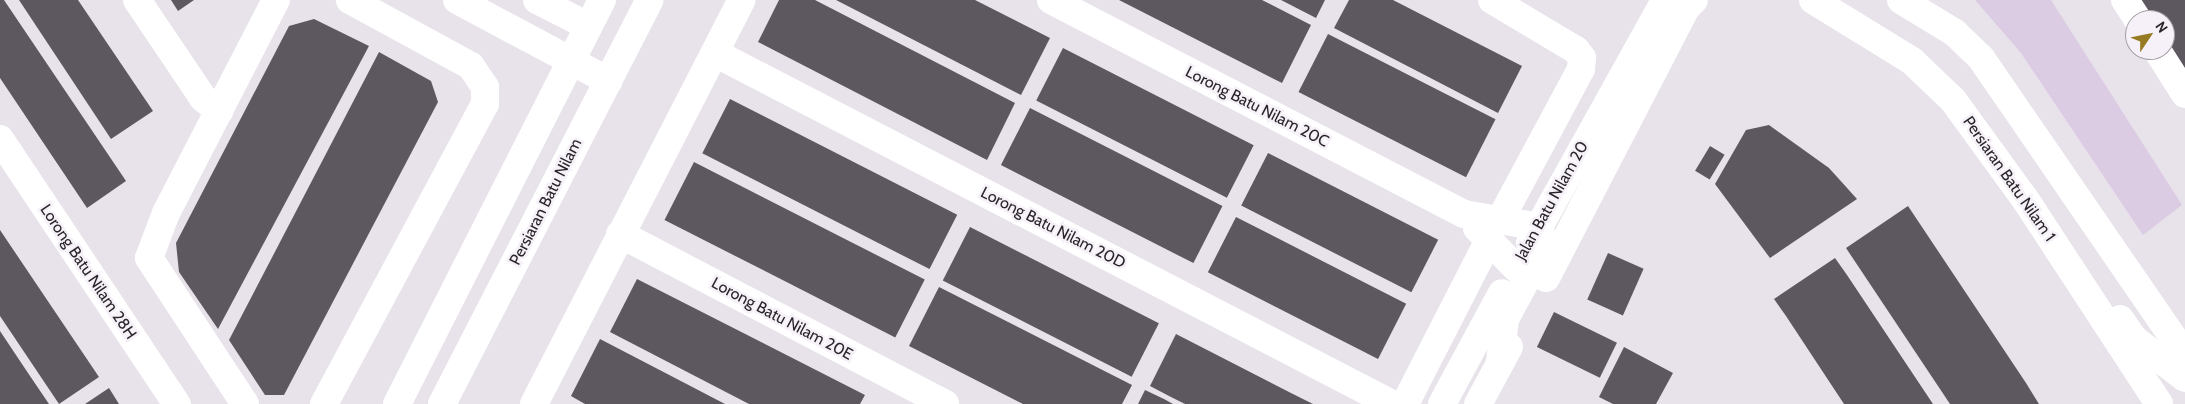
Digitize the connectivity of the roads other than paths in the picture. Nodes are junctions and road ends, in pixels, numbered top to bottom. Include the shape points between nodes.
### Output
1 (137, 0) edge
2 (276, 0) edge
3 (350, 0) edge
4 (457, 0) edge
5 (537, 0) edge
6 (602, 0) edge
7 (650, 0) edge
8 (742, 0) edge
9 (1051, 0) edge
10 (1492, 0) edge
11 (1813, 0) edge
12 (1901, 0) edge
13 (1684, 2) edge
14 (588, 26) junction
15 (715, 53) junction
16 (2163, 60) edge
17 (572, 62) junction
18 (609, 82) junction
19 (2185, 94) edge
20 (219, 111) junction
21 (0, 139) edge
22 (2025, 199) junction
23 (1540, 227) junction
24 (1494, 230) junction
25 (620, 234) junction
26 (1516, 268) junction
27 (2185, 355) edge
28 (1500, 362) junction
29 (2185, 378) edge
30 (177, 404) edge
31 (245, 404) edge
32 (324, 404) edge
33 (397, 404) edge
34 (442, 404) edge
35 (534, 404) edge
36 (945, 404) edge
37 (1392, 404) edge
38 (1405, 404) edge
39 (1442, 404) edge
40 (1478, 404) edge
41 (2159, 404) edge

1 - 20 street via 203,98
2 - 20 street
3 - 32 street via 471,66 485,87 485,104
4 - 17 street
5 - 14 street
6 - 14 street
7 - 18 street, Persiaran Batu Nilam
8 - 15 street
9 - 24 street, Lorong Batu Nilam 20C
10 - 24 street via 1576,50 1582,58 1581,69
11 - 22 street, Persiaran Batu Nilam 1 via 1933,78
12 - 27 street via 1955,33 1981,58
13 - 23 street, Jalan Batu Nilam 20
13 - 28 street, Jalan Batu Nilam 20
14 - 17 street
15 - 25 street
15 - 37 street, Lorong Batu Nilam 20D
16 - 19 street
17 - 18 street
17 - 33 street
18 - 34 street, Persiaran Batu Nilam
20 - 31 street via 166,213 149,258
21 - 30 street, Lorong Batu Nilam 28H
22 - 29 street via 2055,224 2134,339
22 - 41 street, Persiaran Batu Nilam 1
23 - 24 street, Lorong Batu Nilam 20C
23 - 26 street, Jalan Batu Nilam 20
23 - 28 street via 1543,249 1505,319
24 - 26 street
24 - 38 street
25 - 35 street
25 - 36 street, Lorong Batu Nilam 20E
26 - 39 street, Jalan Batu Nilam 20
28 - 40 street, Jalan Batu Nilam 20

